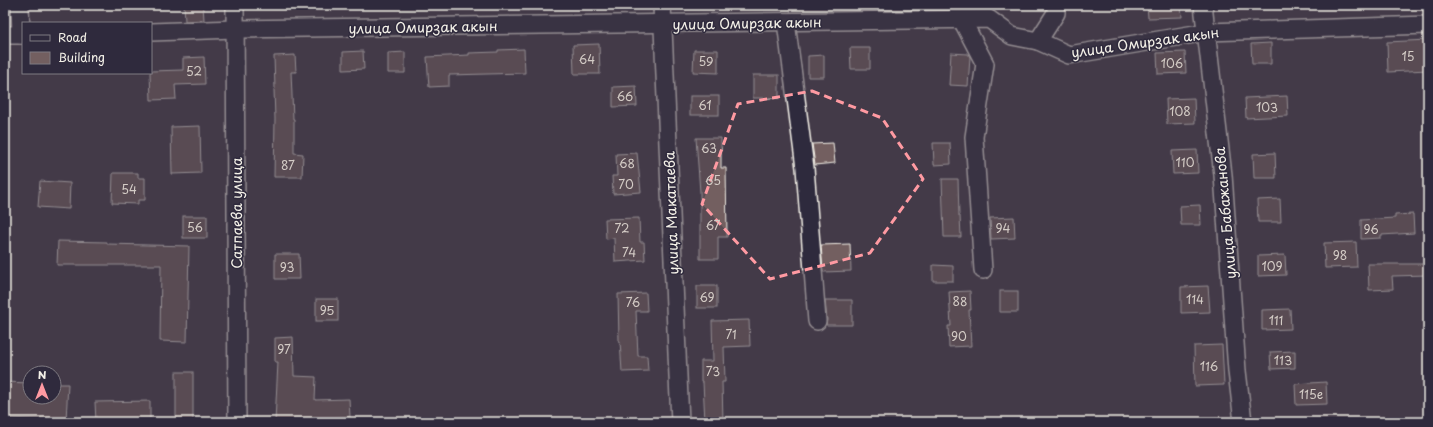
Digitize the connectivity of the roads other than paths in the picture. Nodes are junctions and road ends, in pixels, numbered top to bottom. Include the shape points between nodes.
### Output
1 (20, 5) edge
2 (235, 5) edge
3 (662, 5) edge
4 (1056, 5) edge
5 (1203, 5) edge
6 (962, 20) junction
7 (786, 22) junction
8 (663, 24) junction
9 (1428, 25) edge
10 (235, 29) junction
11 (152, 32) edge
12 (1207, 32) junction
13 (16, 35) edge
14 (1038, 41) junction
15 (983, 270) dead end
16 (817, 321) dead end
17 (237, 422) edge
18 (680, 422) edge
19 (1243, 422) edge

1 - 13 street
2 - 10 street, Сатпаева улица
3 - 8 street, улица Макатаева
4 - 14 street via 1056,13
5 - 12 street, улица Бабажанова
6 - 7 street, улица Омирзак акын
6 - 14 street, улица Омирзак акын via 989,20 1012,36
6 - 15 street via 985,64 974,137
7 - 8 street, улица Омирзак акын
7 - 16 street via 805,168
8 - 10 street, улица Омирзак акын
8 - 18 street, улица Макатаева
9 - 12 street, улица Омирзак акын
10 - 11 street, улица Омирзак акын
10 - 17 street, Сатпаева улица
12 - 14 street, улица Омирзак акын via 1069,55
12 - 19 street, улица Бабажанова via 1223,176

